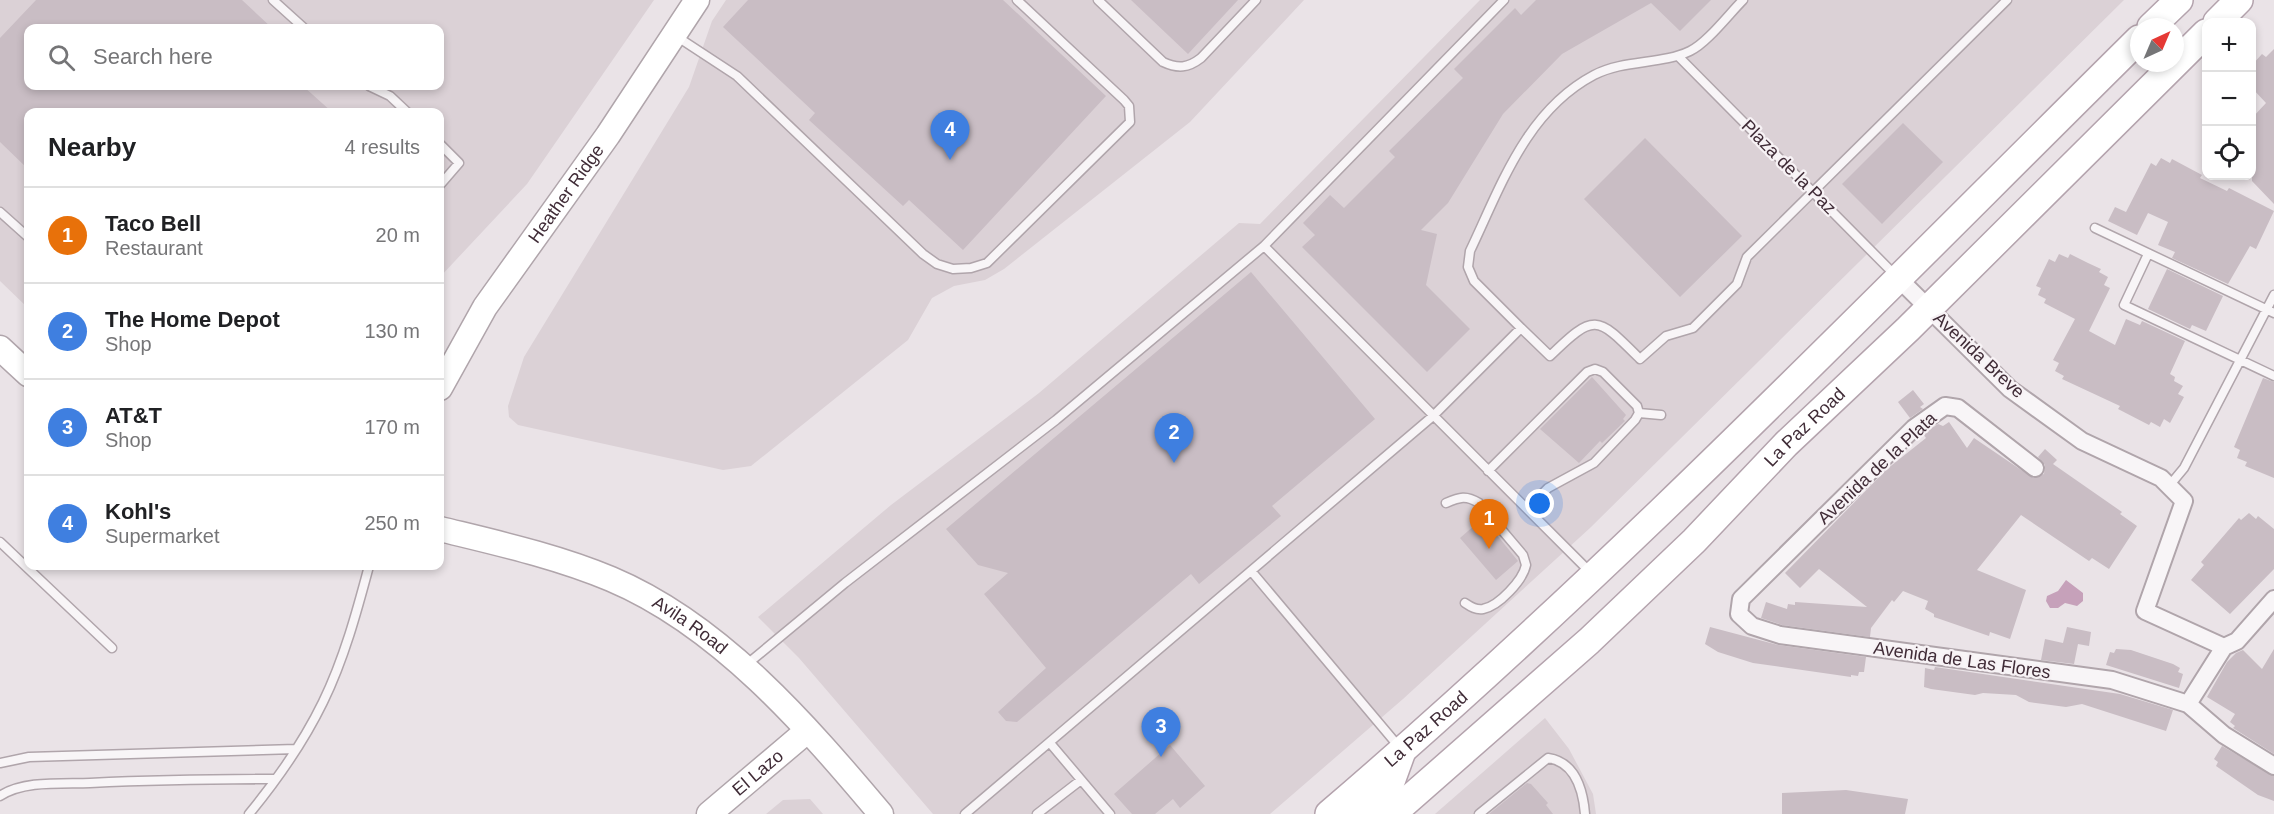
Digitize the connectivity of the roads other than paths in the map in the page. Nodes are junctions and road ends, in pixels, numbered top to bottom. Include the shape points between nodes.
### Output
1 (273, 0) edge
2 (697, 0) edge
3 (1017, 0) edge
4 (1098, 0) edge
5 (1256, 0) edge
6 (1504, 0) edge
7 (1743, 0) edge
8 (2007, 0) edge
9 (2179, 0) edge
10 (2239, 0) edge
11 (2160, 18) edge
12 (2221, 18) edge
13 (300, 24) edge
14 (673, 34) junction
15 (2202, 37) edge
16 (2130, 48) edge
17 (1678, 56) junction
18 (377, 90) edge
19 (403, 108) edge
20 (444, 148) edge
21 (444, 180) edge
22 (1812, 191) junction
23 (0, 212) edge
24 (2095, 228) dead end
25 (24, 233) edge
26 (1264, 246) junction
27 (2148, 254) junction
28 (1899, 279) junction
29 (2274, 295) edge
30 (1929, 308) junction
31 (2265, 309) junction
32 (2274, 313) edge
33 (1521, 328) junction
34 (0, 348) edge
35 (2239, 360) junction
36 (24, 370) edge
37 (2274, 376) edge
38 (444, 381) edge
39 (1639, 413) junction
40 (1661, 415) dead end
41 (1433, 416) junction
42 (2035, 468) dead end
43 (1488, 471) junction
44 (2169, 486) junction
45 (1446, 503) dead end
46 (1527, 509) junction
47 (444, 530) edge
48 (0, 542) edge
49 (24, 565) edge
50 (30, 570) edge
51 (368, 570) edge
52 (1252, 572) junction
53 (1594, 576) junction
54 (2274, 600) edge
55 (1465, 603) dead end
56 (1739, 614) joint
57 (2224, 647) junction
58 (112, 648) dead end
59 (746, 665) junction
60 (2187, 704) junction
61 (807, 731) junction
62 (1050, 743) junction
63 (296, 749) junction
64 (1402, 751) junction
65 (0, 763) edge
66 (2274, 766) edge
67 (275, 779) junction
68 (1081, 780) junction
69 (0, 796) edge
70 (249, 814) edge
71 (709, 814) edge
72 (881, 814) edge
73 (965, 814) edge
74 (1037, 814) edge
75 (1110, 814) edge
76 (1329, 814) edge
77 (1362, 814) edge
78 (1392, 814) edge
79 (1479, 814) edge
80 (1585, 814) edge

1 - 13 lane
2 - 14 street, Heather Ridge
3 - 14 lane via 1124,99 1129,106 1130,122 999,253 987,263 971,268 953,269 923,254 737,76
4 - 5 lane via 1163,62 1174,67 1202,58
6 - 26 lane
7 - 17 lane via 1694,50
8 - 22 lane
9 - 11 main road
10 - 12 main road
14 - 38 street, Heather Ridge via 609,135 485,307
15 - 30 main road, La Paz Road
16 - 28 main road, La Paz Road
17 - 22 lane, Plaza de la Paz
17 - 33 lane via 1632,62 1594,75 1538,120 1520,147 1470,251 1468,267 1474,281
18 - 19 lane
20 - 21 lane via 459,163
22 - 28 lane, Plaza de la Paz
22 - 33 lane via 1747,257 1737,285 1693,328 1666,336 1640,359 1600,324 1588,324 1576,331 1550,356
23 - 25 lane
24 - 27 lane
26 - 41 lane
26 - 59 lane via 1056,420
27 - 31 lane
27 - 35 lane via 2124,305
28 - 30 street, Avenida Breve
28 - 53 main road, La Paz Road
29 - 31 lane
30 - 44 street, Avenida Breve via 2010,389 2082,441 2161,478
30 - 78 main road, La Paz Road via 1589,641
31 - 32 lane
31 - 35 lane
33 - 41 lane
34 - 36 street
35 - 37 lane
35 - 44 lane via 2184,468
39 - 40 lane
39 - 43 lane via 1637,406 1603,372 1587,372
39 - 46 lane via 1594,463 1548,488
41 - 43 lane
41 - 52 lane
42 - 56 street, Avenida de la Plata via 1958,408 1945,406 1914,428 1741,599
43 - 46 lane
44 - 57 street, Avenida Breve via 2184,501 2145,610
45 - 55 lane via 1470,497 1479,503 1526,565 1520,582 1490,607 1474,609
46 - 53 lane
47 - 59 street, Avila Road via 556,559 613,580 664,608
48 - 49 lane
50 - 58 lane
51 - 63 lane via 345,650 323,702
52 - 62 lane
52 - 64 lane
53 - 64 main road, La Paz Road
54 - 57 street via 2237,641
56 - 60 street, Avenida de Las Flores via 1752,626 1780,635 2112,680
57 - 60 street
59 - 61 street, Avila Road
60 - 66 street via 2224,735
61 - 71 street, El Lazo
61 - 72 street, Avila Road
62 - 68 lane
62 - 73 lane
63 - 65 lane via 29,758
63 - 67 lane
64 - 76 main road, La Paz Road
64 - 77 main road via 1388,790
67 - 69 lane via 37,785
67 - 70 lane
68 - 74 lane
68 - 75 lane
79 - 80 lane via 1548,758 1567,765 1581,791

